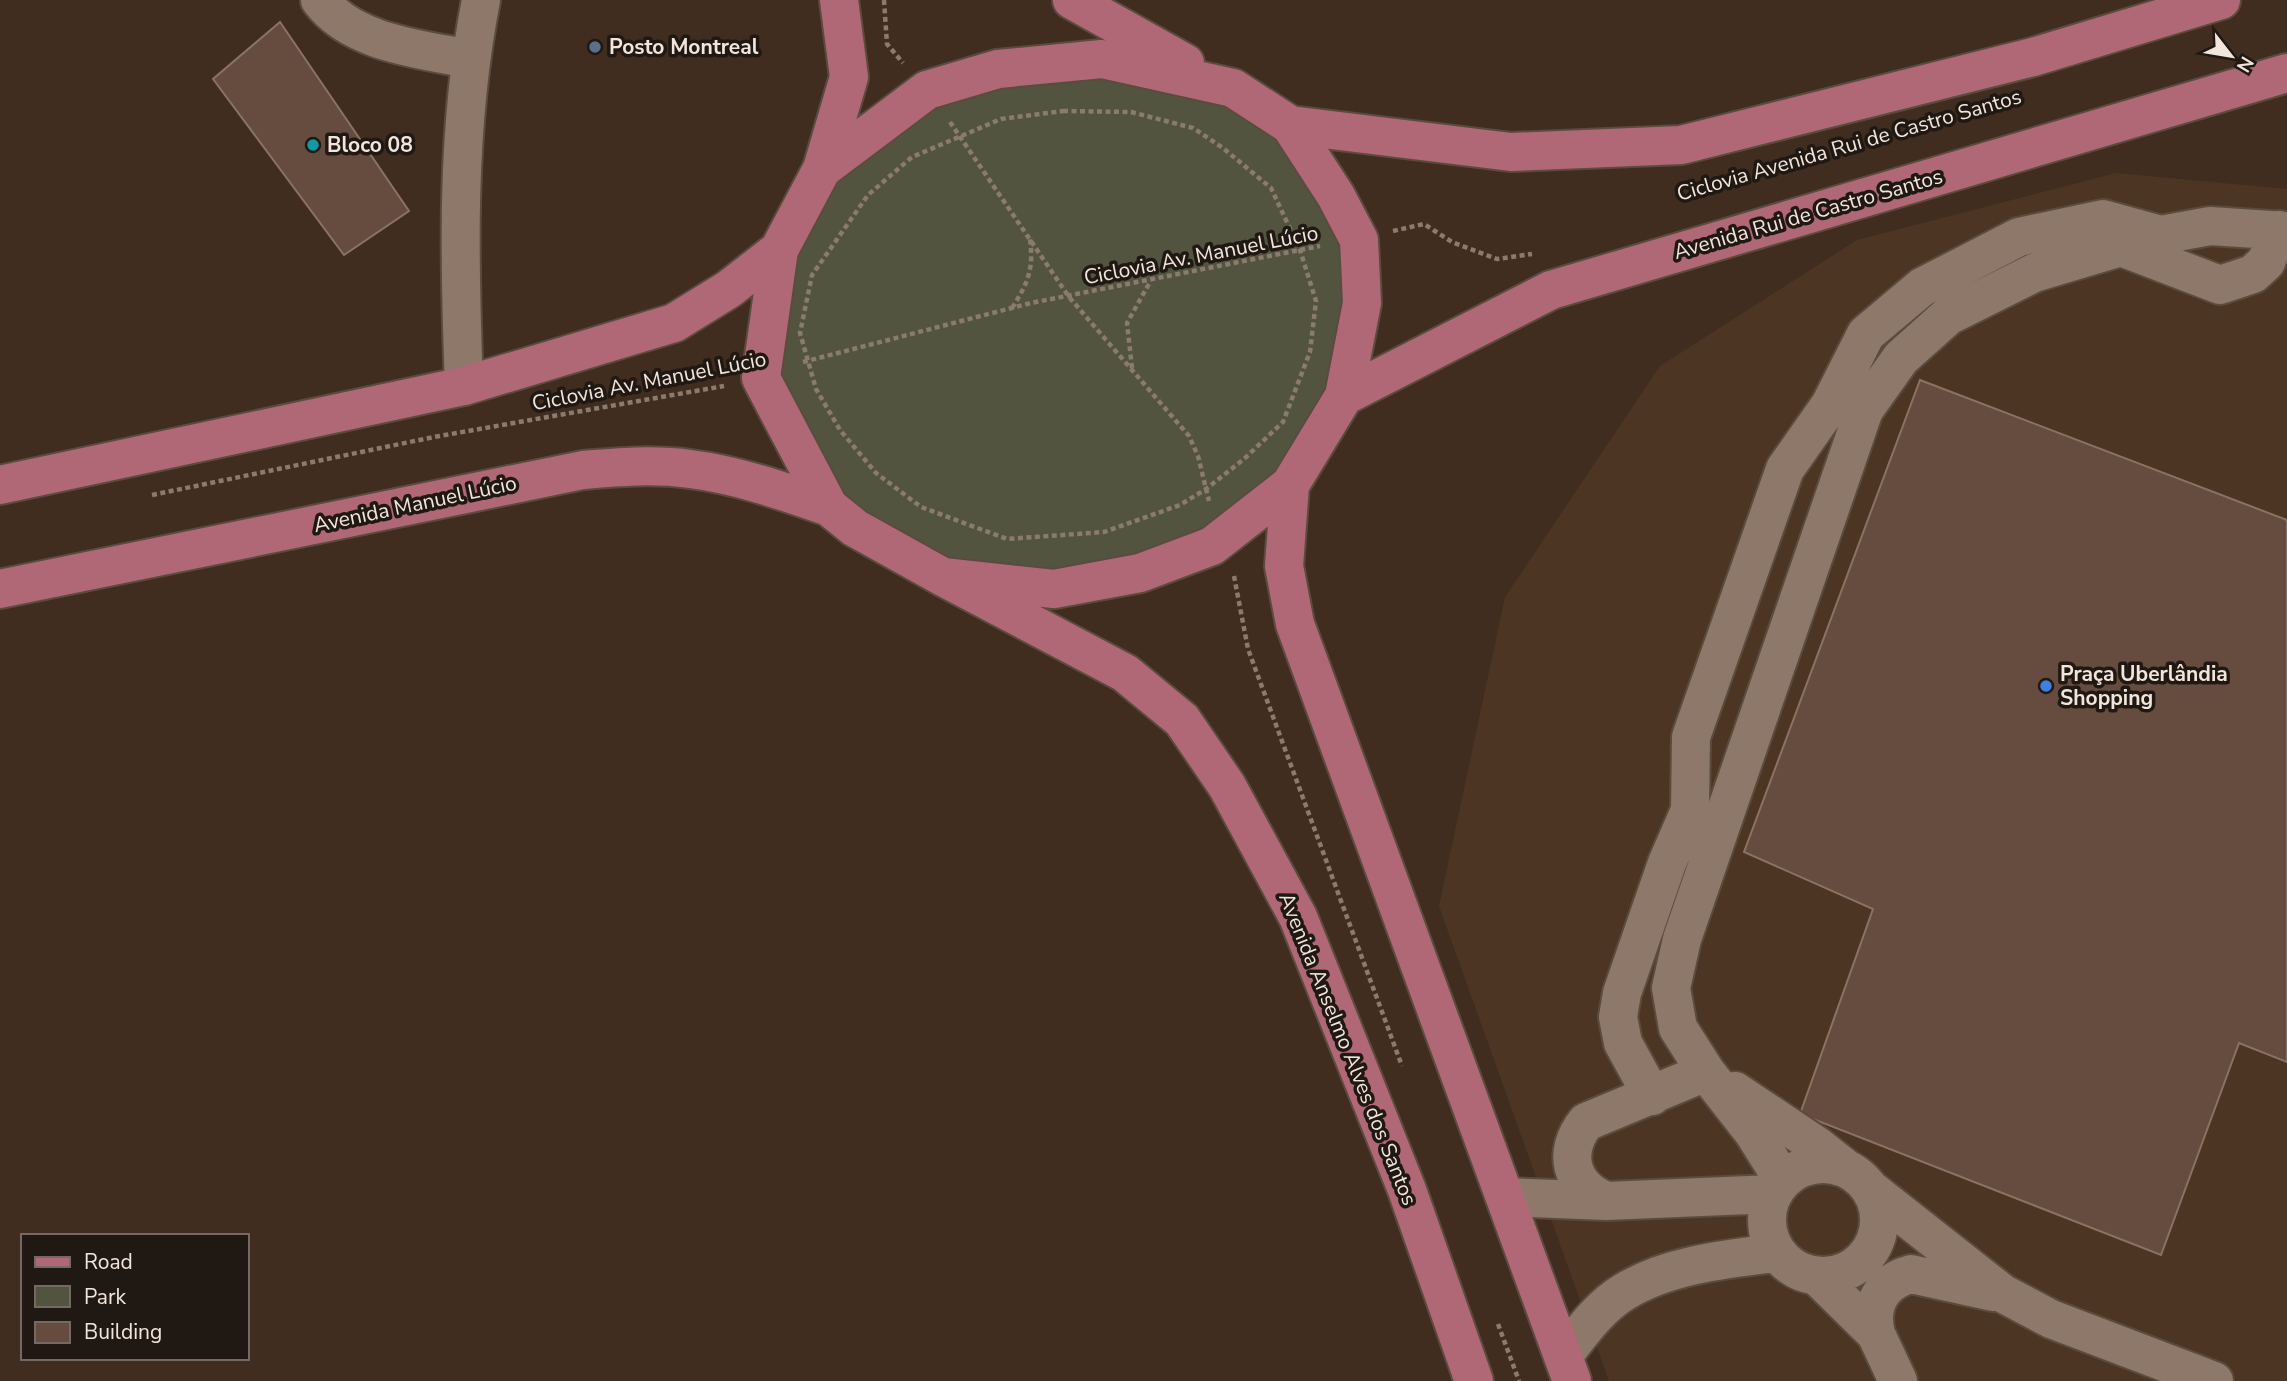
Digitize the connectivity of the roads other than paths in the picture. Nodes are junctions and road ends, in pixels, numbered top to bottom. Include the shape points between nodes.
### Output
1 (320, 0) edge
2 (481, 0) edge
3 (839, 0) edge
4 (1072, 0) edge
5 (2221, 0) edge
6 (469, 59) junction
7 (2287, 73) edge
8 (1233, 88) junction
9 (1290, 125) junction
10 (822, 169) junction
11 (2283, 230) edge
12 (2161, 235) junction
13 (2121, 247) junction
14 (779, 250) junction
15 (464, 386) junction
16 (1344, 396) junction
17 (0, 485) edge
18 (1290, 485) junction
19 (829, 508) junction
20 (943, 577) junction
21 (0, 589) edge
22 (1706, 1072) junction
23 (1652, 1096) junction
24 (1857, 1179) junction
25 (1778, 1187) junction
26 (1506, 1197) junction
27 (1606, 1201) junction
28 (1776, 1253) junction
29 (1817, 1276) junction
30 (2002, 1293) junction
31 (1876, 1334) junction
32 (1568, 1368) edge
33 (1474, 1381) edge
34 (1898, 1381) edge
35 (2214, 1381) edge

1 - 6 street via 330,14 361,32
2 - 6 street
3 - 10 main road via 849,77
4 - 8 main road
5 - 9 main road via 2032,57 1681,145 1511,152
6 - 15 street via 460,169
7 - 16 main road, Avenida Rui de Castro Santos via 1551,290
8 - 9 main road
8 - 10 main road via 1102,59 998,69 928,90
9 - 16 main road via 1359,240 1362,303
10 - 14 main road
11 - 12 street via 2210,226
11 - 13 street via 2266,262 2253,274 2220,285
12 - 13 street
12 - 23 street via 2104,219 2019,237 1922,287 1866,334 1830,405 1785,469 1692,737 1690,810 1622,992 1618,1017 1623,1043
13 - 22 street via 2034,273 1948,316 1900,358 1864,410 1682,939 1671,988 1678,1028
14 - 15 main road via 674,323
14 - 19 main road via 761,378
15 - 17 main road
16 - 18 main road
18 - 20 main road via 1212,546 1140,573 1054,589
18 - 26 main road via 1284,566 1296,624
19 - 20 main road, Avenida Anselmo Alves dos Santos via 855,528
19 - 21 main road, Avenida Manuel Lúcio via 762,484 689,468 583,470
20 - 33 main road, Avenida Anselmo Alves dos Santos via 1125,673 1181,720 1227,786 1298,918 1407,1190
22 - 23 street
22 - 24 street via 1816,1145
22 - 25 street via 1754,1132
23 - 27 street via 1586,1122 1577,1133 1570,1160 1574,1174 1593,1195
24 - 25 street via 1829,1164 1813,1165 1796,1170
24 - 29 street via 1879,1219 1871,1249 1848,1271
24 - 30 street
25 - 27 street
25 - 28 street via 1766,1224
26 - 27 street
26 - 32 main road
28 - 29 street via 1801,1273
28 - 32 street via 1671,1271 1623,1293 1591,1321
29 - 31 street
30 - 31 street via 1911,1274 1898,1277 1878,1295 1873,1321
30 - 35 street via 2051,1320
31 - 34 street

